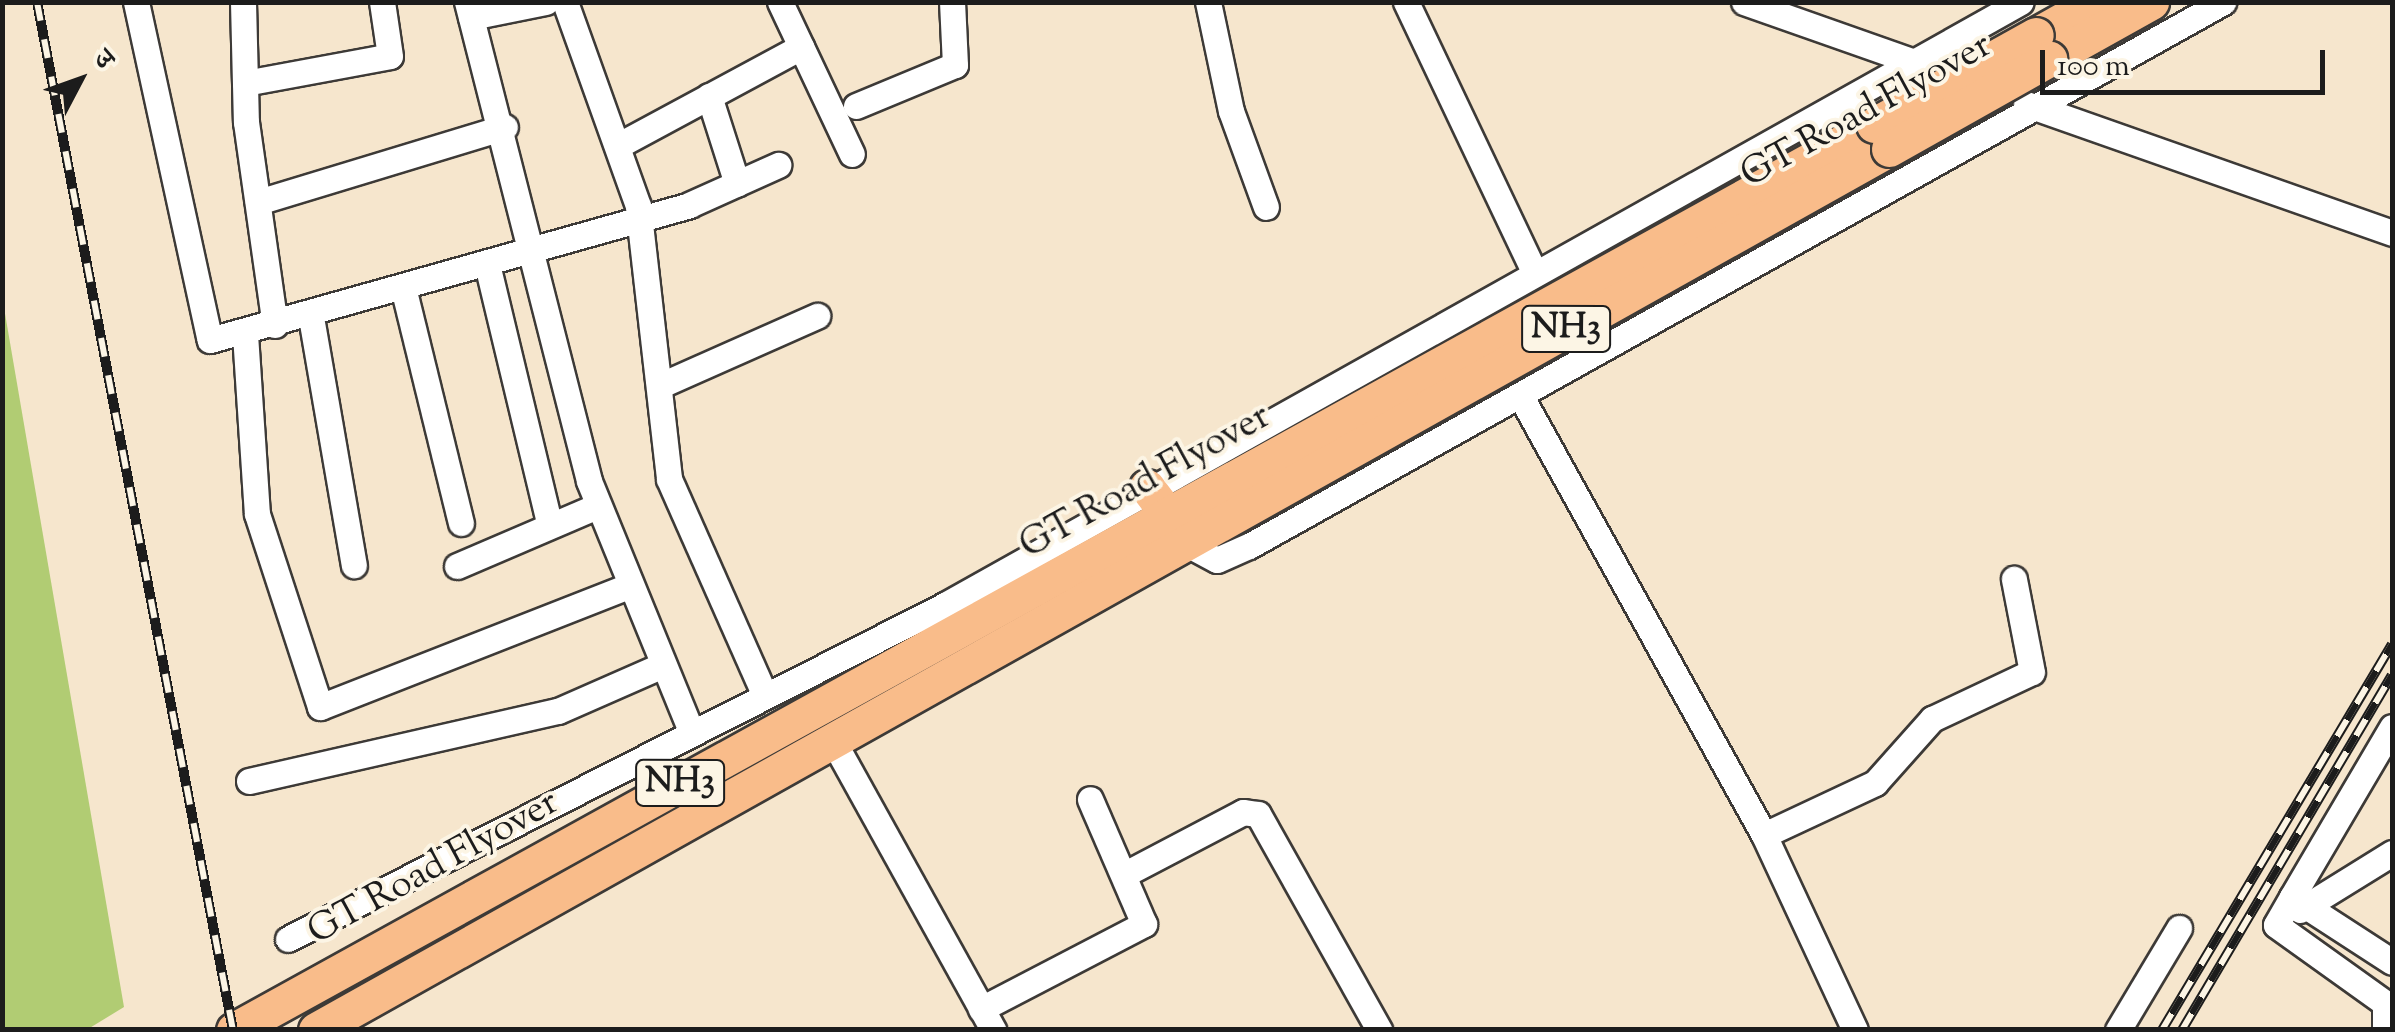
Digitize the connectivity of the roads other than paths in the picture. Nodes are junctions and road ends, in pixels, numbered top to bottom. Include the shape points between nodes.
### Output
1 (136, 2) edge
2 (243, 2) edge
3 (382, 2) edge
4 (546, 2) edge
5 (566, 2) edge
6 (780, 2) edge
7 (952, 2) edge
8 (1208, 2) edge
9 (1406, 2) edge
10 (1744, 2) edge
11 (2095, 2) edge
12 (2151, 2) edge
13 (2224, 2) edge
14 (2009, 5) edge
15 (469, 10) edge
16 (800, 47) junction
17 (2042, 47) junction
18 (1913, 62) junction
19 (245, 83) junction
20 (709, 96) junction
21 (856, 106) dead end
22 (2037, 108) junction
23 (505, 127) junction
24 (619, 144) junction
25 (852, 154) dead end
26 (778, 165) dead end
27 (737, 184) junction
28 (258, 202) junction
29 (1266, 208) dead end
30 (641, 218) junction
31 (2392, 233) edge
32 (529, 249) junction
33 (487, 264) junction
34 (1534, 272) junction
35 (403, 287) junction
36 (817, 316) dead end
37 (312, 318) junction
38 (275, 325) junction
39 (245, 334) junction
40 (660, 385) junction
41 (1520, 395) junction
42 (1148, 487) junction
43 (597, 506) junction
44 (461, 523) dead end
45 (550, 526) junction
46 (1177, 530) junction
47 (354, 565) dead end
48 (457, 566) dead end
49 (2014, 579) dead end
50 (628, 586) junction
51 (662, 665) junction
52 (765, 696) junction
53 (2392, 727) edge
54 (691, 731) junction
55 (832, 738) junction
56 (249, 781) dead end
57 (1090, 799) dead end
58 (1764, 835) junction
59 (2392, 853) edge
60 (1127, 873) junction
61 (2296, 903) junction
62 (2179, 928) dead end
63 (288, 939) dead end
64 (2392, 962) edge
65 (984, 1022) edge
66 (234, 1030) edge
67 (316, 1030) edge
68 (1380, 1030) edge
69 (1855, 1030) edge
70 (2118, 1030) edge
71 (2385, 1030) edge

1 - 39 street via 202,330 210,340
2 - 19 street
3 - 19 street via 390,56
4 - 15 street
5 - 24 street
6 - 16 street
7 - 21 street via 955,65
8 - 29 street
9 - 34 street
10 - 18 street
11 - 17 highway, GT Road Flyover / NH3
12 - 17 highway, GT Road Flyover / NH3
13 - 22 street
14 - 18 street
15 - 23 street
16 - 20 street
16 - 25 street
17 - 46 highway, GT Road Flyover / NH3, bridge
18 - 22 street
18 - 34 street
19 - 28 street
20 - 24 street
20 - 27 street
22 - 31 street
22 - 41 street
23 - 28 street
23 - 32 street
24 - 30 street
26 - 27 street
27 - 30 street
28 - 38 street
30 - 32 street
30 - 40 street
32 - 33 street
32 - 43 street
33 - 35 street
33 - 45 street
34 - 42 street
35 - 37 street
35 - 44 street
36 - 40 street
37 - 38 street
37 - 47 street
38 - 39 street
39 - 50 street via 257,514 320,707
40 - 52 street via 669,479
41 - 46 street via 1217,560
41 - 58 street
42 - 46 highway
42 - 52 street
43 - 45 street
43 - 50 street
45 - 48 street
46 - 55 highway, GT Road Flyover / NH3
46 - 66 highway, GT Road Flyover / NH3
49 - 58 street via 2032,672 1932,719 1876,783
50 - 51 street
51 - 54 street
51 - 56 street via 558,711
52 - 54 street
53 - 61 street
54 - 63 street
55 - 65 street
55 - 67 highway, GT Road Flyover / NH3
57 - 60 street
58 - 69 street
59 - 61 street
60 - 65 street via 1144,924
60 - 68 street via 1243,812 1258,814
61 - 64 street
61 - 71 street via 2276,925 2385,1003
62 - 70 street

